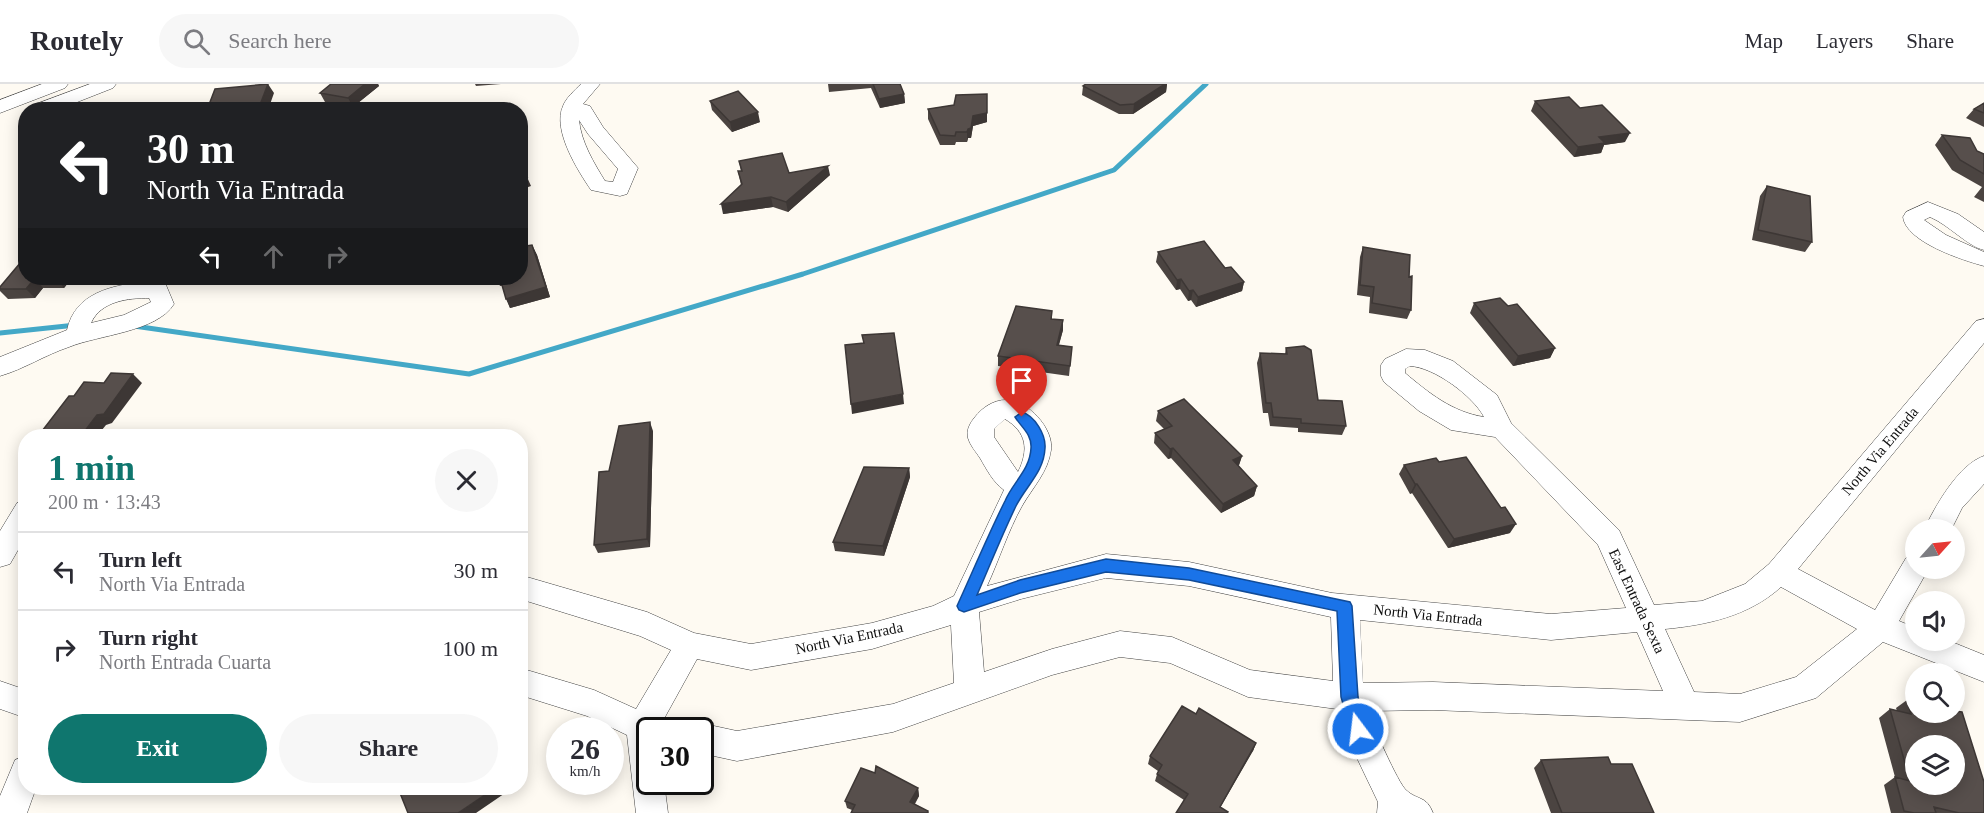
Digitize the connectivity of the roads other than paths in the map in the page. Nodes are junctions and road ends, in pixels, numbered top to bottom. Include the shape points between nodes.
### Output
1 (59, 84) edge
2 (107, 84) edge
3 (591, 84) edge
4 (59, 102) edge
5 (0, 106) edge
6 (572, 106) dead end
7 (18, 117) edge
8 (0, 123) edge
9 (1984, 243) edge
10 (1984, 260) edge
11 (1984, 327) edge
12 (77, 335) dead end
13 (0, 367) edge
14 (1502, 429) dead end
15 (1984, 466) edge
16 (1022, 488) dead end
17 (18, 510) edge
18 (0, 511) edge
19 (1943, 519) edge
20 (18, 523) edge
21 (0, 556) edge
22 (1779, 572) junction
23 (1908, 579) edge
24 (528, 589) edge
25 (964, 606) junction
26 (1345, 606) junction
27 (1645, 618) junction
28 (1880, 627) junction
29 (690, 645) junction
30 (1984, 669) edge
31 (528, 683) edge
32 (970, 690) junction
33 (0, 695) edge
34 (1349, 697) junction
35 (18, 701) edge
36 (1684, 704) junction
37 (657, 717) edge
38 (636, 722) edge
39 (714, 741) edge
40 (18, 794) edge
41 (652, 795) edge
42 (1402, 809) edge
43 (4, 813) edge
44 (652, 813) edge

1 - 5 street
2 - 4 street
3 - 6 street
7 - 8 street
9 - 10 street via 1942,213 1928,209 1913,217 1914,224 1924,232
11 - 22 street, North Via Entrada
12 - 13 street
14 - 27 street, East Entrada Sexta via 1609,538
15 - 19 street via 1953,501
16 - 25 street via 1012,500
17 - 18 street
20 - 21 street
22 - 27 street, North Via Entrada via 1755,593 1703,613
22 - 28 street
23 - 28 street
24 - 29 street, North Via Entrada via 646,625
25 - 26 street, North Via Entrada via 1020,587 1106,566 1189,574
25 - 29 street, North Via Entrada via 872,636 751,657
25 - 32 street
26 - 27 street, North Via Entrada via 1551,627
26 - 34 street
27 - 36 street, East Entrada Sexta
28 - 30 street
28 - 36 street via 1805,688 1740,708
29 - 37 street
31 - 38 street
32 - 34 street via 1120,644 1172,650 1248,683
32 - 39 street via 893,718 737,746
33 - 35 street
34 - 36 street
34 - 42 street via 1358,729
40 - 43 street via 14,805
41 - 44 street

